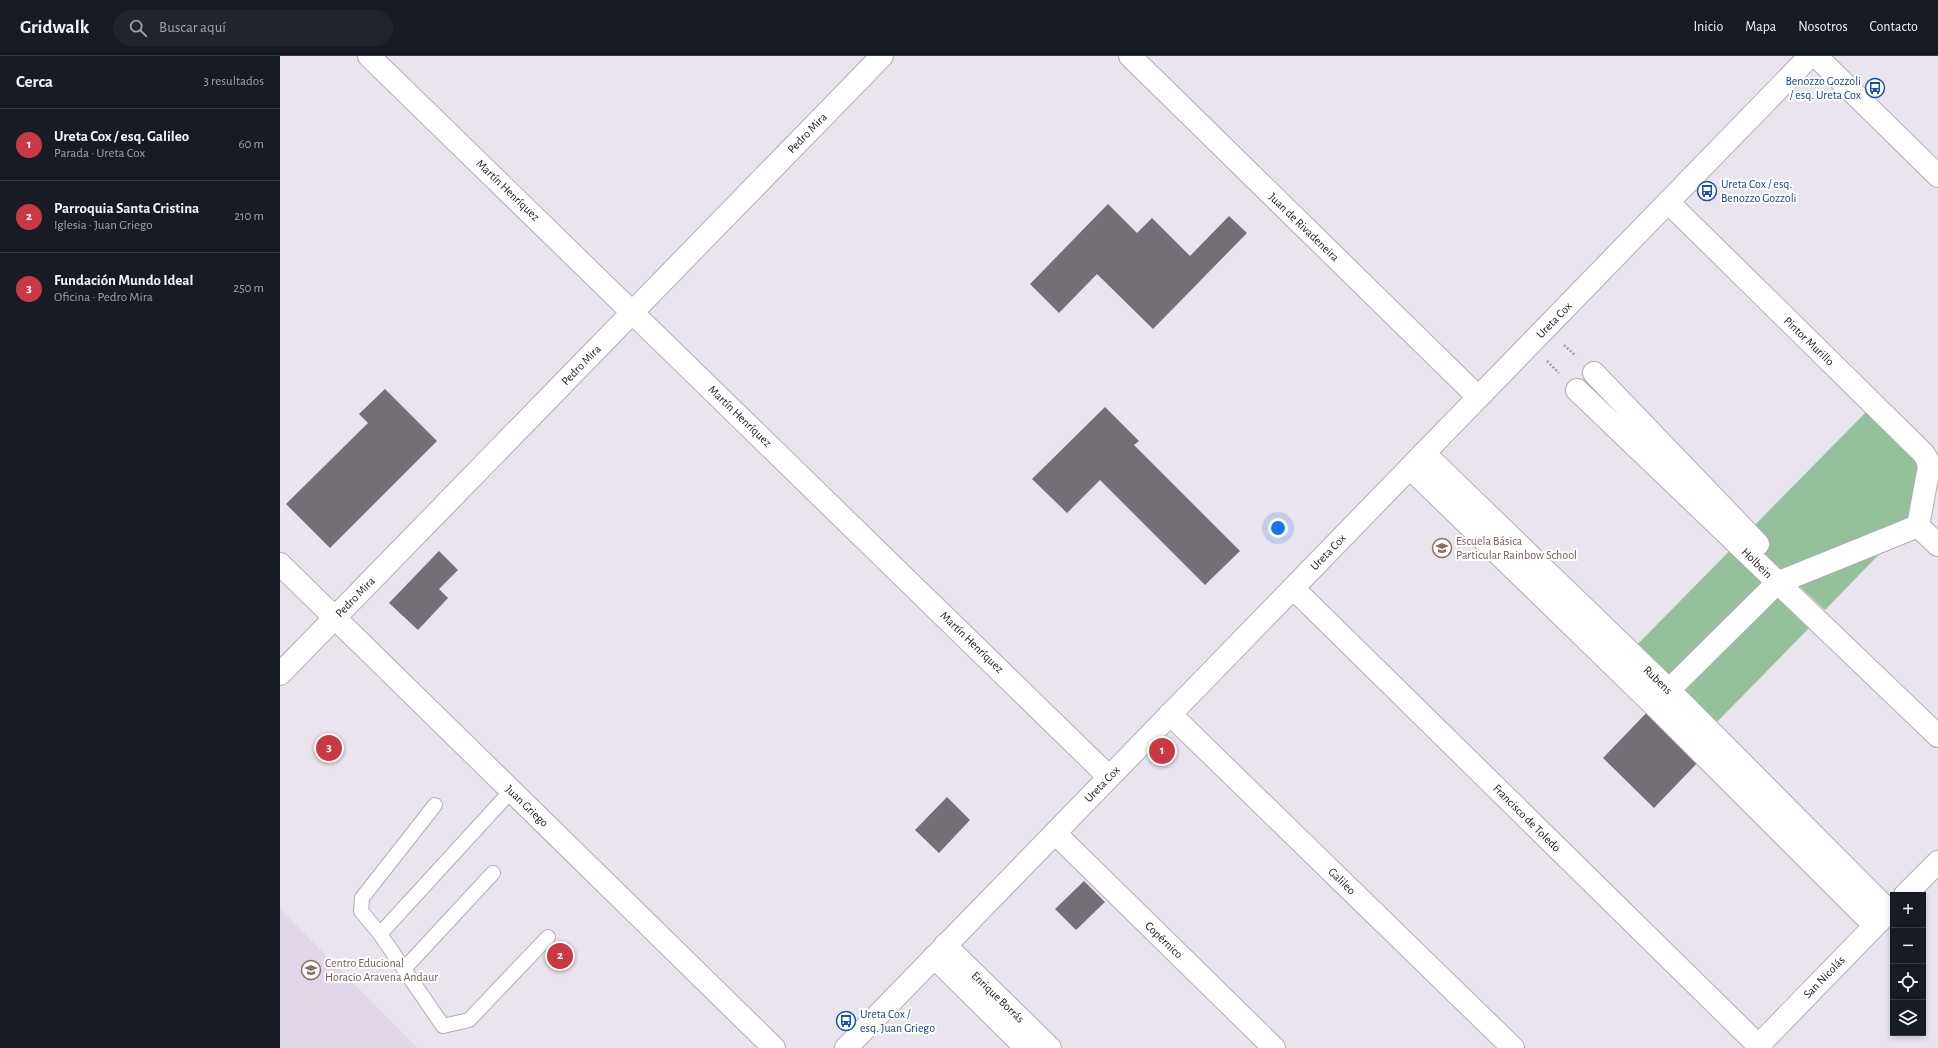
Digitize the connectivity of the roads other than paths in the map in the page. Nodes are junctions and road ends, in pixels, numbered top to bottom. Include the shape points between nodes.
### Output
1 (370, 56) edge
2 (882, 56) edge
3 (1130, 56) edge
4 (1810, 56) edge
5 (1816, 56) edge
6 (1938, 176) edge
7 (1668, 202) junction
8 (633, 312) junction
9 (1594, 373) road end
10 (1577, 390) road end
11 (1478, 397) junction
12 (1417, 460) junction
13 (1932, 496) edge
14 (1918, 526) junction
15 (1938, 545) edge
16 (280, 564) edge
17 (1783, 579) junction
18 (1293, 588) junction
19 (335, 618) junction
20 (280, 674) edge
21 (1669, 690) junction
22 (1170, 714) junction
23 (1938, 736) edge
24 (1109, 777) junction
25 (512, 791) junction
26 (435, 805) dead end
27 (1055, 833) junction
28 (1938, 862) edge
29 (493, 872) dead end
30 (1908, 892) edge
31 (1885, 914) edge
32 (380, 934) junction
33 (548, 937) dead end
34 (940, 951) junction
35 (404, 969) junction
36 (1758, 1047) edge
37 (774, 1048) edge
38 (846, 1048) edge
39 (1026, 1048) edge
40 (1050, 1048) edge
41 (1274, 1048) edge
42 (1513, 1048) edge

1 - 8 street, Martín Henríquez
2 - 8 street, Pedro Mira
3 - 11 street, Juan de Rivadeneira
4 - 7 street, Ureta Cox
5 - 6 street
7 - 11 street, Ureta Cox
7 - 13 street, Pintor Murillo via 1922,453 1929,467
8 - 19 street, Pedro Mira
8 - 24 street, Martín Henríquez
9 - 17 street, Holbein
10 - 17 street, Holbein
11 - 12 street, Ureta Cox
12 - 18 street, Ureta Cox
12 - 21 street, Rubens
12 - 31 street, Rubens via 1653,704
13 - 14 street, Pintor Murillo
14 - 15 street
14 - 17 street
16 - 19 street, Juan Griego
17 - 21 street
17 - 23 street, Holbein
18 - 22 street, Ureta Cox
18 - 36 street, Francisco de Toledo
19 - 20 street, Pedro Mira
19 - 25 street, Juan Griego
21 - 31 street, Rubens
22 - 24 street, Ureta Cox
22 - 42 street, Galileo
24 - 27 street, Ureta Cox
25 - 32 lane
25 - 37 street, Juan Griego
26 - 32 lane via 362,898 361,911
27 - 34 street, Ureta Cox
27 - 41 street, Copérnico
28 - 30 street
29 - 35 lane
31 - 36 street, San Nicolás
32 - 35 lane
33 - 35 lane via 469,1020 443,1026
34 - 38 street, Ureta Cox
34 - 39 street, Enrique Borrás
34 - 40 street, Enrique Borrás

